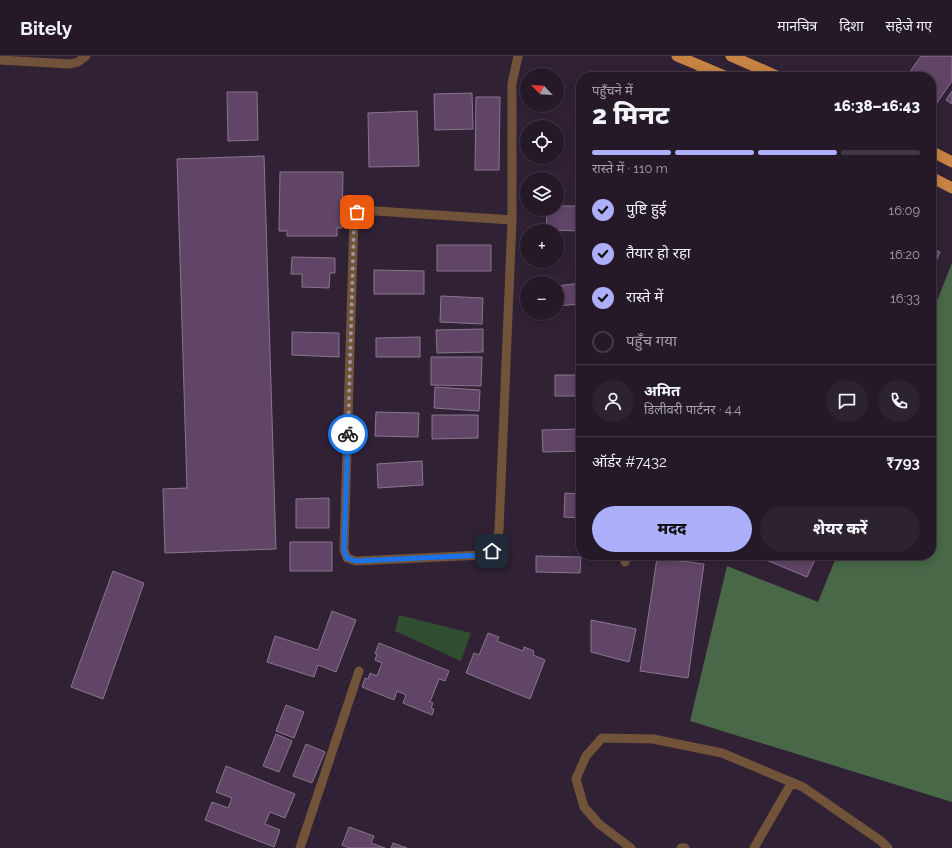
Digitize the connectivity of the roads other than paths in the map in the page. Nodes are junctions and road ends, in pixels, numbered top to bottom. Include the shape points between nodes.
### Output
1 (86, 56) edge
2 (518, 56) edge
3 (677, 56) edge
4 (731, 56) edge
5 (0, 60) edge
6 (700, 72) edge
7 (768, 72) edge
8 (936, 154) edge
9 (952, 162) edge
10 (936, 180) edge
11 (952, 188) edge
12 (512, 220) junction
13 (358, 671) dead end
14 (792, 782) junction
15 (300, 848) edge
16 (630, 848) edge
17 (681, 848) edge
18 (685, 848) edge
19 (754, 848) edge
20 (888, 848) edge

1 - 5 lane via 70,64
2 - 12 lane via 512,84
3 - 6 highway
4 - 7 highway
8 - 9 highway
10 - 11 highway
12 - 12 lane via 361,210 354,217 344,550 347,558 356,561 483,555 492,551 497,542
13 - 15 lane
14 - 16 lane via 722,753 653,739 602,738 586,756 576,779 584,807 599,824
14 - 19 lane
14 - 20 lane via 803,787
17 - 18 lane

